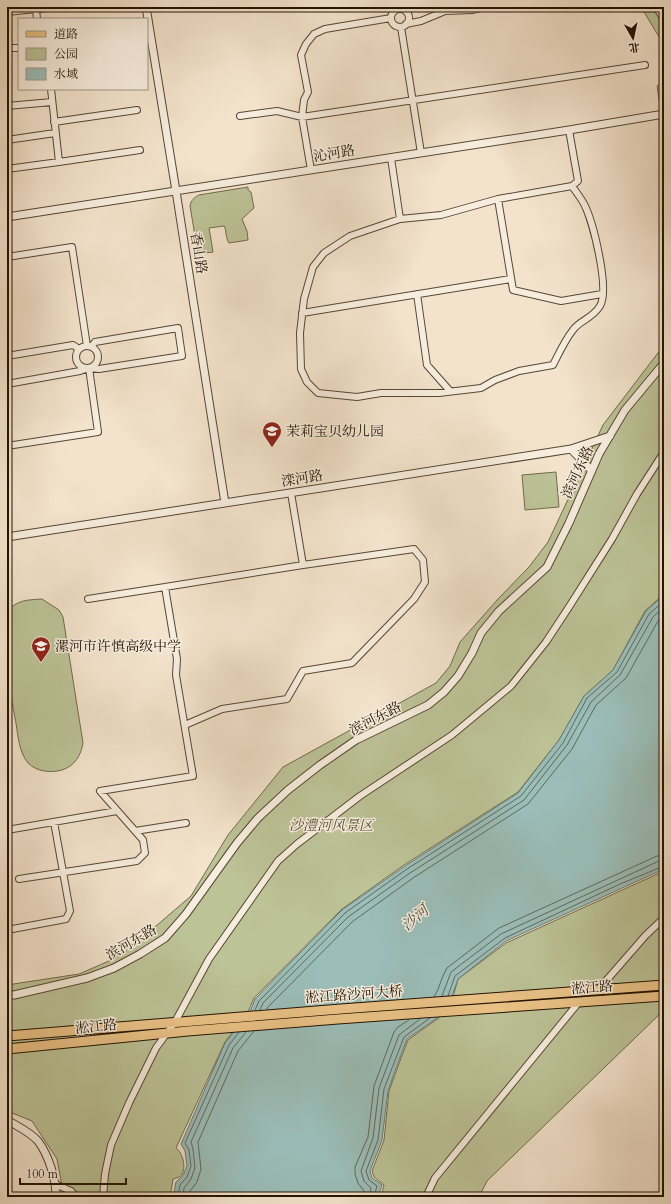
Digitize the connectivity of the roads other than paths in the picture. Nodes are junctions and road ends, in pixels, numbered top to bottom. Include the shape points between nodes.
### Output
1 (54, 7) edge
2 (146, 7) edge
3 (484, 7) edge
4 (657, 7) edge
5 (398, 8) edge
6 (36, 9) junction
7 (7, 12) edge
8 (37, 18) edge
9 (148, 18) edge
10 (391, 18) junction
11 (148, 19) edge
12 (664, 19) edge
13 (403, 25) junction
14 (7, 48) edge
15 (18, 48) edge
16 (645, 65) dead end
17 (51, 90) edge
18 (413, 100) junction
19 (52, 102) junction
20 (7, 106) edge
21 (138, 110) dead end
22 (664, 114) edge
23 (240, 116) dead end
24 (302, 117) junction
25 (54, 122) junction
26 (569, 130) junction
27 (55, 133) junction
28 (7, 140) edge
29 (140, 150) dead end
30 (421, 153) junction
31 (391, 158) junction
32 (59, 162) junction
33 (7, 169) edge
34 (311, 170) junction
35 (572, 186) junction
36 (176, 190) junction
37 (498, 199) junction
38 (7, 217) edge
39 (400, 219) junction
40 (7, 257) edge
41 (511, 279) junction
42 (417, 294) junction
43 (602, 294) junction
44 (302, 313) junction
45 (89, 346) junction
46 (79, 349) junction
47 (7, 356) edge
48 (664, 363) edge
49 (89, 368) junction
50 (7, 384) edge
51 (450, 391) junction
52 (610, 436) junction
53 (7, 446) edge
54 (571, 449) junction
55 (664, 452) edge
56 (592, 470) junction
57 (291, 493) junction
58 (226, 503) junction
59 (7, 537) edge
60 (303, 565) junction
61 (165, 587) junction
62 (88, 599) dead end
63 (184, 725) junction
64 (117, 810) junction
65 (54, 822) junction
66 (186, 823) dead end
67 (7, 830) edge
68 (135, 831) junction
69 (63, 872) junction
70 (19, 879) dead end
71 (664, 918) edge
72 (7, 930) edge
73 (664, 985) edge
74 (598, 990) junction
75 (7, 995) edge
76 (524, 995) joint
77 (664, 996) edge
78 (579, 1002) junction
79 (523, 1006) joint
80 (187, 1021) joint
81 (175, 1022) junction
82 (188, 1031) joint
83 (168, 1033) junction
84 (7, 1036) edge
85 (7, 1048) edge
86 (7, 1120) edge
87 (55, 1184) junction
88 (56, 1197) edge
89 (77, 1197) edge
90 (103, 1197) edge
91 (426, 1197) edge

1 - 6 street
2 - 9 street, 香山路
3 - 13 street via 444,11 421,21
4 - 12 street
5 - 10 street
5 - 13 street via 408,14 409,19
6 - 7 street
6 - 8 street
10 - 13 street via 398,27
10 - 24 street via 325,29 314,34 302,55 308,92 304,100
11 - 36 street, 香山路
13 - 18 street
14 - 15 street
16 - 18 street
17 - 19 street
18 - 24 street
18 - 30 street
19 - 20 street
19 - 25 street
21 - 25 street
22 - 26 street, 沁河路
23 - 24 street via 277,111
24 - 34 street
25 - 27 street
26 - 30 street, 沁河路
26 - 35 street via 578,181
27 - 28 street
27 - 32 street
29 - 32 street
30 - 31 street, 沁河路
31 - 34 street, 沁河路
31 - 39 street
32 - 33 street
34 - 36 street, 沁河路
35 - 37 street
35 - 43 street via 584,204 593,228 600,261
36 - 38 street, 沁河路
36 - 58 street, 香山路
37 - 39 street via 441,214
37 - 41 street
39 - 44 street via 350,236 324,253 313,267
40 - 45 street via 72,247
41 - 42 street
41 - 43 street via 513,290 561,301
42 - 44 street
42 - 51 street via 427,365
43 - 51 street via 601,304 593,315 573,329 553,364 519,371 481,388
44 - 51 street via 300,369 307,382 318,393 357,397 381,393
45 - 46 street
45 - 49 street via 95,349 98,357 95,365
45 - 49 street via 95,342 178,328 182,356 98,369
46 - 47 street via 73,345
46 - 49 street via 76,353 77,361 83,367
48 - 52 street, 滨河东路 via 625,410
49 - 50 street
49 - 53 street via 98,432
52 - 54 street, 滦河路
52 - 56 street, 滨河东路
54 - 56 street
54 - 57 street, 滦河路
55 - 81 street via 546,642 510,686 452,735 360,796 278,861 209,959
56 - 75 street, 滨河东路 via 547,567 499,611 481,633 458,676 444,692 428,705 356,740 288,790 258,818 237,843 186,914 165,938 114,968 87,978
57 - 58 street, 滦河路
57 - 60 street
58 - 59 street, 滦河路
60 - 61 street
60 - 63 street via 414,549 423,560 425,582 414,599 352,662 303,671 287,699 222,709
61 - 62 street
61 - 63 street via 177,659 176,675
63 - 64 street via 193,776 100,791
64 - 65 street
64 - 68 street
65 - 67 street
65 - 69 street
66 - 68 street
68 - 69 street via 143,840 145,853 137,861
69 - 70 street
69 - 72 street via 70,910 66,919
71 - 74 street
73 - 74 main road, 淞江路
74 - 76 main road, 淞江路
76 - 80 main road, 淞江路沙河大桥
77 - 78 main road, 淞江路
78 - 79 main road, 淞江路
78 - 91 street via 435,1178
79 - 82 main road, 淞江路沙河大桥
80 - 81 main road, 淞江路
81 - 83 street
81 - 84 main road, 淞江路
82 - 83 main road, 淞江路
83 - 85 main road, 淞江路
83 - 90 street via 156,1048 111,1145
86 - 87 street via 38,1141 51,1164
87 - 88 street
87 - 89 street via 71,1191

